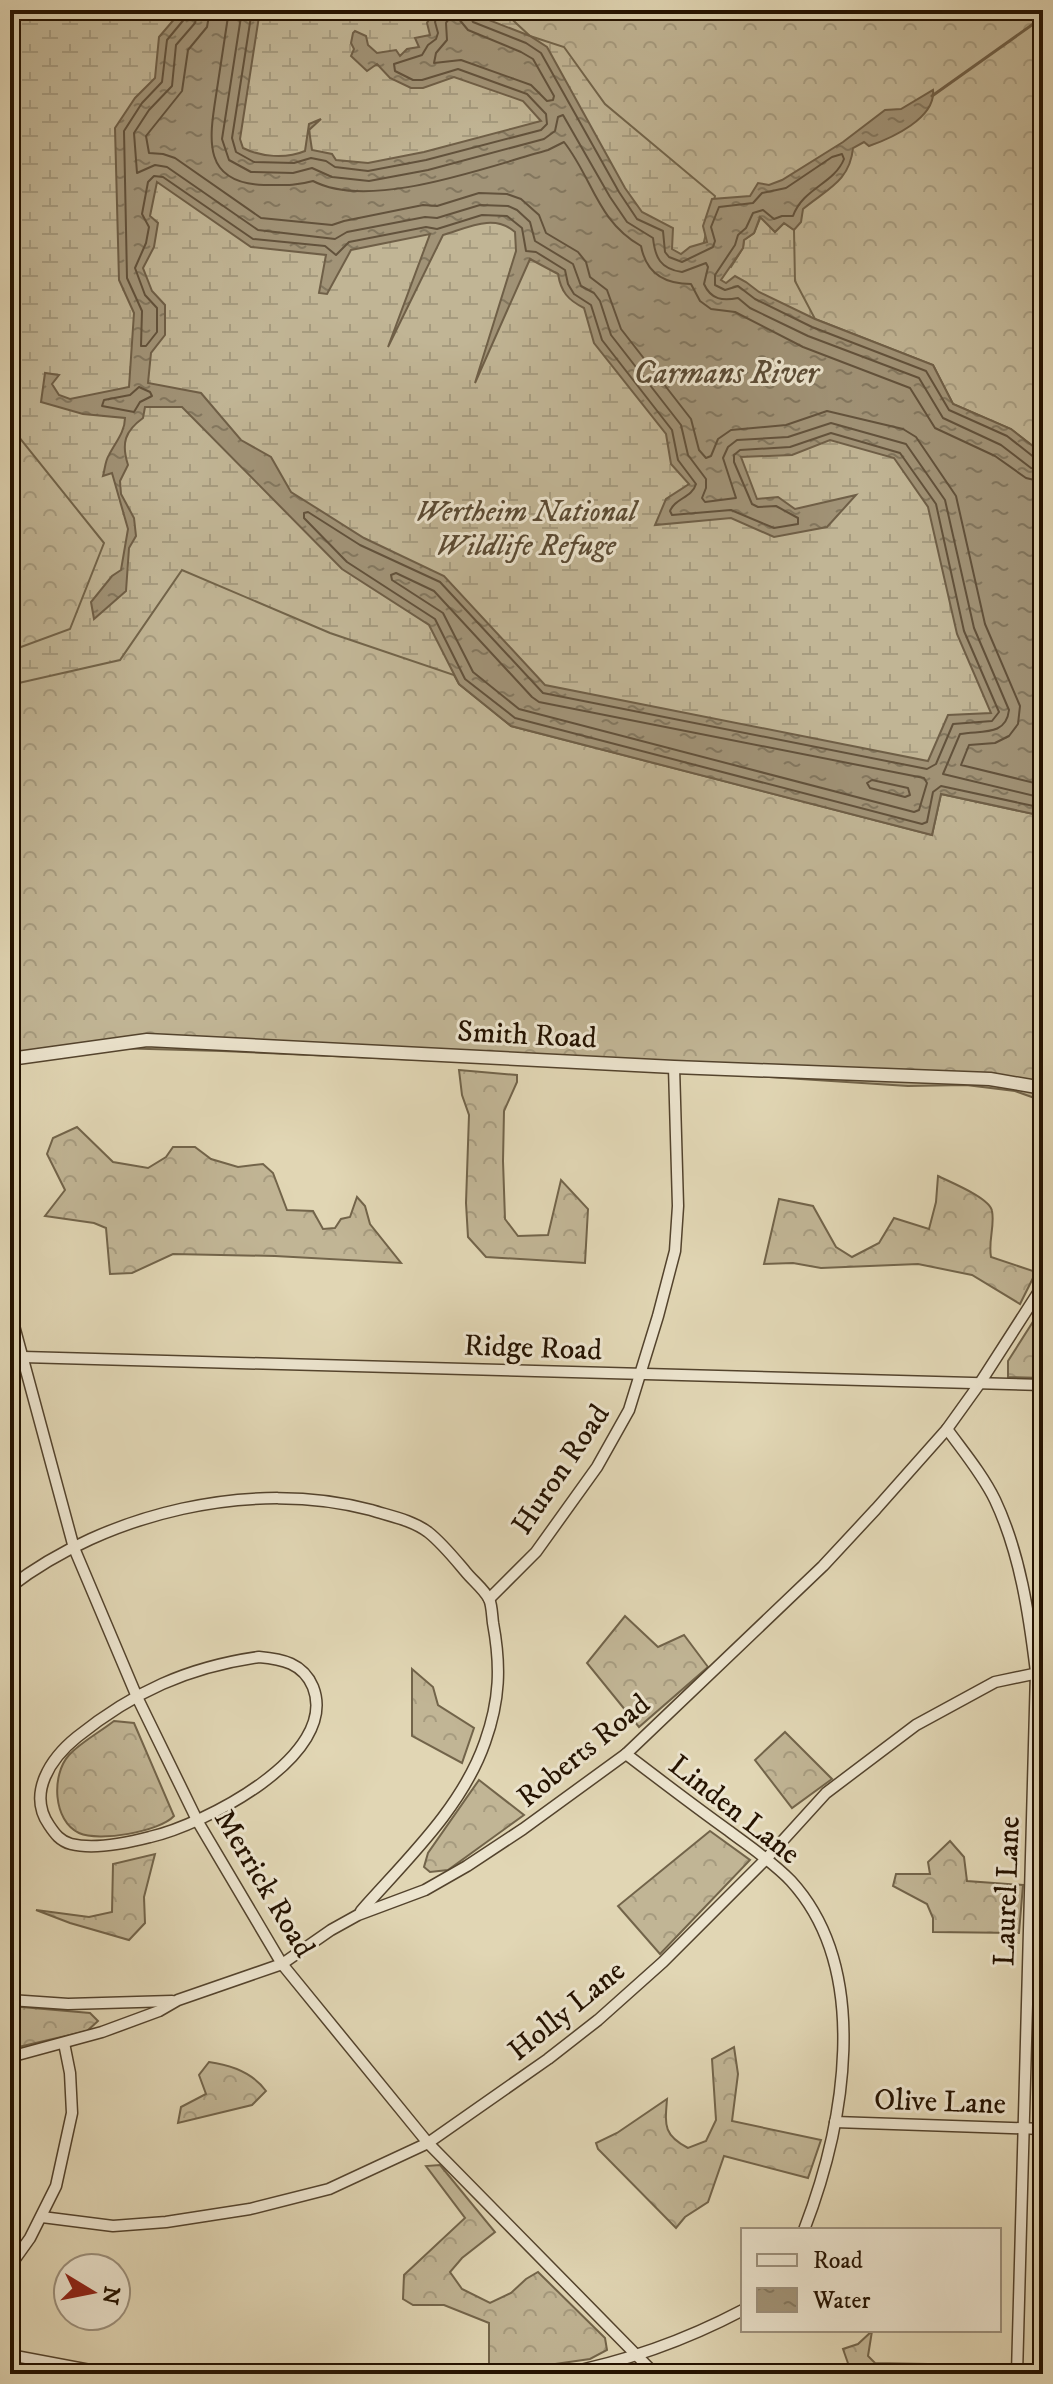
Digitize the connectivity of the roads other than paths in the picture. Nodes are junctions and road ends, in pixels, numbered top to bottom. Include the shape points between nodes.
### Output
1 (10, 1059) edge
2 (674, 1067) junction
3 (1043, 1088) edge
4 (1043, 1285) edge
5 (10, 1311) edge
6 (23, 1357) junction
7 (640, 1374) junction
8 (980, 1383) junction
9 (1043, 1385) edge
10 (947, 1429) junction
11 (74, 1548) junction
12 (10, 1587) edge
13 (489, 1599) junction
14 (1039, 1672) edge
15 (137, 1697) junction
16 (626, 1754) junction
17 (198, 1822) junction
18 (766, 1859) junction
19 (358, 1915) junction
20 (282, 1964) junction
21 (10, 2000) edge
22 (178, 2000) junction
23 (64, 2043) junction
24 (10, 2057) edge
25 (835, 2122) junction
26 (1022, 2128) junction
27 (1043, 2129) edge
28 (428, 2143) junction
29 (42, 2217) junction
30 (805, 2228) edge
31 (10, 2266) edge
32 (741, 2311) edge
33 (10, 2355) edge
34 (637, 2356) junction
35 (111, 2374) edge
36 (561, 2374) edge
37 (655, 2374) edge
38 (1017, 2374) edge

1 - 2 street, Smith Road via 147,1040
2 - 3 street, Smith Road via 990,1079
2 - 7 street, Huron Road via 675,1251
4 - 8 street, Roberts Road
5 - 6 street, Merrick Road
6 - 7 street, Ridge Road
6 - 11 street, Merrick Road
7 - 8 street, Ridge Road
7 - 13 street, Huron Road via 629,1410 597,1467 536,1552
8 - 9 street, Ridge Road
8 - 10 street, Roberts Road
10 - 14 street, Laurel Lane via 994,1498 1012,1547
10 - 16 street, Roberts Road via 823,1566
11 - 12 street
11 - 13 street via 118,1527 175,1510 267,1500 328,1502 401,1519 427,1531
11 - 15 street, Merrick Road
13 - 19 street via 499,1686 485,1742 462,1790
14 - 18 street, Holly Lane via 995,1682 916,1725 826,1793
14 - 26 street, Laurel Lane
15 - 17 street, Merrick Road
15 - 17 street via 77,1737 53,1763 42,1780 43,1817 58,1838 89,1845 131,1842
15 - 17 street via 176,1676 259,1657 296,1665 310,1678 317,1716 307,1737 244,1796
16 - 18 street, Linden Lane
16 - 19 street, Roberts Road via 467,1866 425,1890
17 - 20 street, Merrick Road
18 - 25 street, Linden Lane via 809,1906 835,1959 842,1997
18 - 28 street, Holly Lane via 598,2020
19 - 20 street, Roberts Road
20 - 22 street, Roberts Road
20 - 28 street, Merrick Road
21 - 22 street
22 - 23 street, Roberts Road
23 - 24 street, Roberts Road
23 - 29 street via 72,2113 56,2186
25 - 26 street, Olive Lane
25 - 30 street, Linden Lane
26 - 27 street, Olive Lane
26 - 38 street, Laurel Lane
28 - 29 street, Holly Lane via 329,2189 250,2209 113,2226
28 - 34 street, Merrick Road
29 - 31 street
32 - 34 street
33 - 35 street
34 - 36 street
34 - 37 street, Merrick Road

